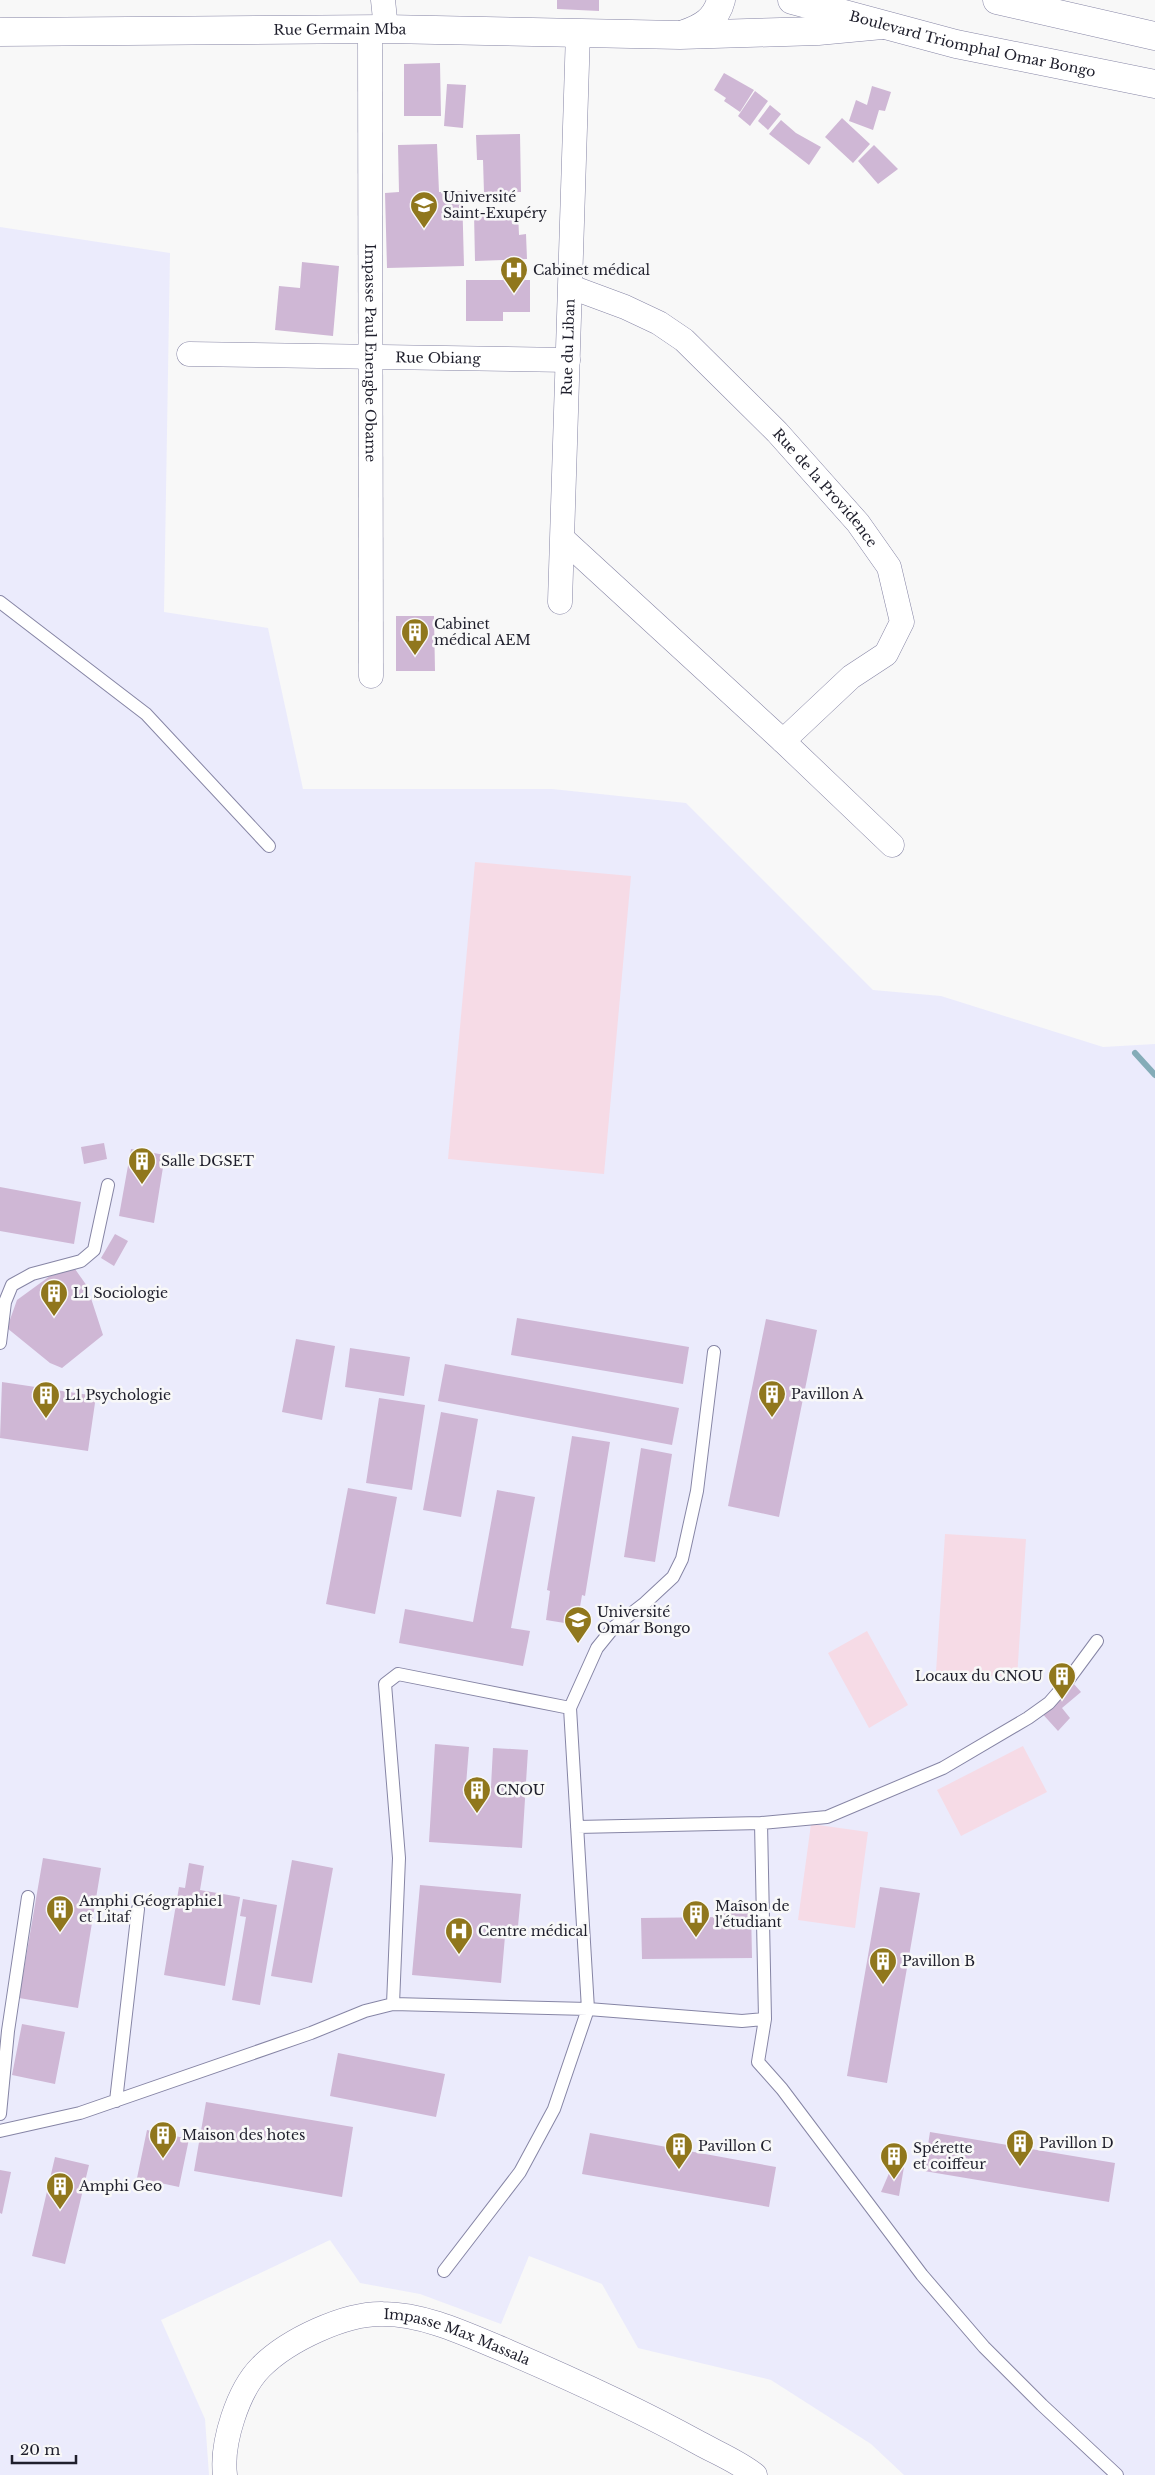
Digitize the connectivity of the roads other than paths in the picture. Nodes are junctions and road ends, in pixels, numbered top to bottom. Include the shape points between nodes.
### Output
1 (383, 0) edge
2 (720, 0) edge
3 (792, 0) edge
4 (997, 0) edge
5 (884, 25) junction
6 (378, 29) junction
7 (0, 32) edge
8 (578, 32) junction
9 (680, 35) junction
10 (1155, 36) edge
11 (1155, 84) edge
12 (570, 287) junction
13 (189, 354) dead end
14 (372, 358) junction
15 (568, 360) junction
16 (563, 539) junction
17 (0, 602) edge
18 (560, 602) dead end
19 (371, 676) dead end
20 (783, 741) junction
21 (892, 845) dead end
22 (269, 846) dead end
23 (108, 1185) dead end
24 (0, 1343) edge
25 (714, 1352) dead end
26 (1097, 1641) dead end
27 (570, 1708) junction
28 (761, 1823) junction
29 (576, 1828) junction
30 (28, 1897) dead end
31 (138, 1909) dead end
32 (393, 2004) junction
33 (588, 2009) junction
34 (764, 2019) junction
35 (116, 2101) junction
36 (0, 2114) edge
37 (0, 2131) edge
38 (444, 2271) dead end
39 (225, 2475) edge
40 (755, 2475) edge
41 (1117, 2475) edge

1 - 6 street, Impasse Paul Enengbe Obame
2 - 9 street via 711,20
3 - 5 street, Boulevard Triomphal Omar Bongo
4 - 10 street
5 - 9 street, Rue Germain Mba
5 - 11 street, Boulevard Triomphal Omar Bongo via 965,46
6 - 7 street, Rue Germain Mba
6 - 8 street, Rue Germain Mba
6 - 14 street, Impasse Paul Enengbe Obame
8 - 9 street, Rue Germain Mba
8 - 12 street, Rue du Liban
12 - 15 street, Rue du Liban
12 - 20 street, Rue de la Providence via 659,323 684,340 777,432 858,524 889,567 902,622 886,654 851,677
13 - 14 street, Rue Obiang
14 - 15 street, Rue Obiang
14 - 19 street, Impasse Paul Enengbe Obame
15 - 16 street, Rue du Liban
16 - 18 street, Rue du Liban
16 - 20 street
17 - 22 lane via 146,714
20 - 21 street
23 - 24 lane via 94,1250 81,1261 32,1274 12,1285 5,1302
25 - 27 lane via 697,1491 682,1559 673,1577 614,1627 597,1648
26 - 28 lane via 1049,1703 962,1758 827,1817
27 - 29 lane
27 - 32 lane via 398,1674 385,1684 400,1858
28 - 29 lane
28 - 34 lane
29 - 33 lane
30 - 36 lane via 8,2031
31 - 35 lane
32 - 33 lane
32 - 35 lane via 365,2011
33 - 34 lane via 742,2021
33 - 38 lane via 554,2109 520,2172
34 - 41 lane via 758,2062 782,2089 922,2275 984,2347
35 - 37 lane via 72,2115
39 - 40 street, Impasse Max Massala via 225,2450 245,2389 254,2374 296,2341 367,2314 384,2314 402,2315 457,2330 542,2366 655,2419

